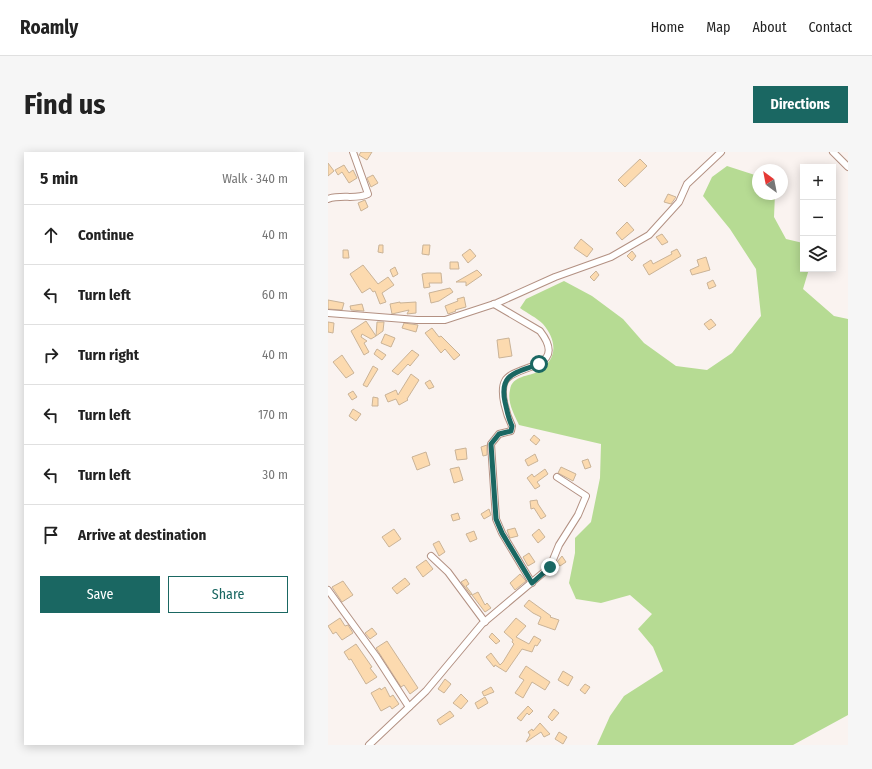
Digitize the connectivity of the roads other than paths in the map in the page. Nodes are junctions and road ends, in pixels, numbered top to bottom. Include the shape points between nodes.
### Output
1 (353, 152) edge
2 (721, 152) edge
3 (833, 152) edge
4 (848, 167) edge
5 (328, 199) edge
6 (494, 304) junction
7 (328, 313) edge
8 (557, 477) dead end
9 (431, 556) dead end
10 (532, 583) junction
11 (328, 590) edge
12 (485, 622) junction
13 (409, 707) junction
14 (369, 745) edge

1 - 5 street via 368,194
2 - 6 street via 687,184 679,202 649,235 611,257
3 - 4 street
6 - 7 street via 445,320
6 - 10 street via 540,331 548,348 545,358 539,364 505,380 503,390 511,431 499,434 491,444 496,519
8 - 10 street via 586,496 550,567
9 - 12 street via 448,572
10 - 12 street
11 - 13 street
12 - 13 street via 426,691
13 - 14 street

